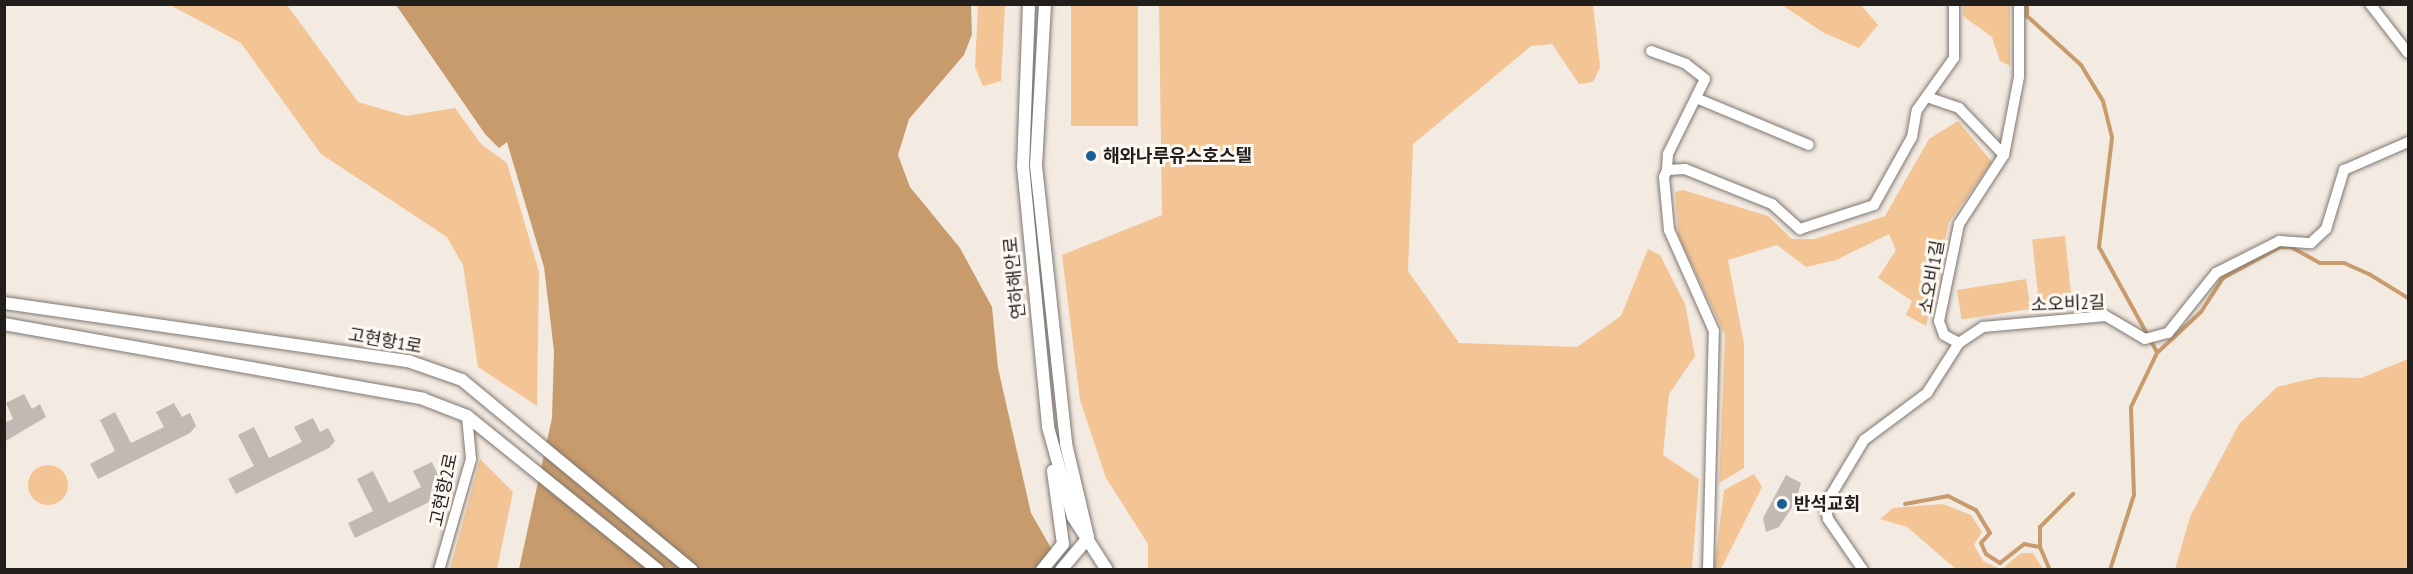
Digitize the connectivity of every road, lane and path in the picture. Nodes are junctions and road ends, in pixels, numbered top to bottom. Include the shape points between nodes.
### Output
1 (1029, 4) edge
2 (1045, 4) edge
3 (1954, 4) edge
4 (2019, 4) edge
5 (2370, 4) edge
6 (1652, 51) dead end
7 (2409, 52) edge
8 (1927, 97) junction
9 (1696, 98) junction
10 (2409, 142) edge
11 (1809, 145) dead end
12 (2004, 155) junction
13 (1667, 170) junction
14 (4, 303) edge
15 (4, 324) edge
16 (1959, 343) junction
17 (467, 416) junction
18 (1054, 463) junction
19 (1088, 538) junction
20 (439, 570) edge
21 (658, 570) edge
22 (692, 570) edge
23 (1042, 570) edge
24 (1061, 570) edge
25 (1107, 570) edge
26 (1708, 570) edge
27 (1863, 570) edge

1 - 18 street, 연하해안로 via 1023,166
2 - 19 street, 연하해안로 via 1036,166 1066,444
3 - 8 street via 1954,58
4 - 12 street, 소오비1길 via 2019,77
5 - 7 street
6 - 9 street via 1686,64 1705,79
8 - 12 street via 1959,108
8 - 13 street via 1917,110 1912,137 1874,205 1807,228 1793,226 1764,201 1685,169
9 - 11 street
9 - 13 street via 1668,154
10 - 16 street, 소오비2길 via 2344,170 2325,229 2311,243 2279,241 2216,273 2168,333 2145,339 2106,316 1983,327
12 - 16 street, 소오비1길 via 1959,224 1939,321 1944,334
13 - 26 street via 1669,230 1714,331
14 - 22 street, 고현항1로 via 408,362 462,380
15 - 17 street via 423,399
16 - 27 street via 1927,393 1864,440 1825,505
17 - 20 street, 고현항2로 via 471,459
17 - 21 street
18 - 19 street, 연하해안로 via 1073,517
18 - 23 street via 1063,544
19 - 24 street
19 - 25 street, 연하해안로

